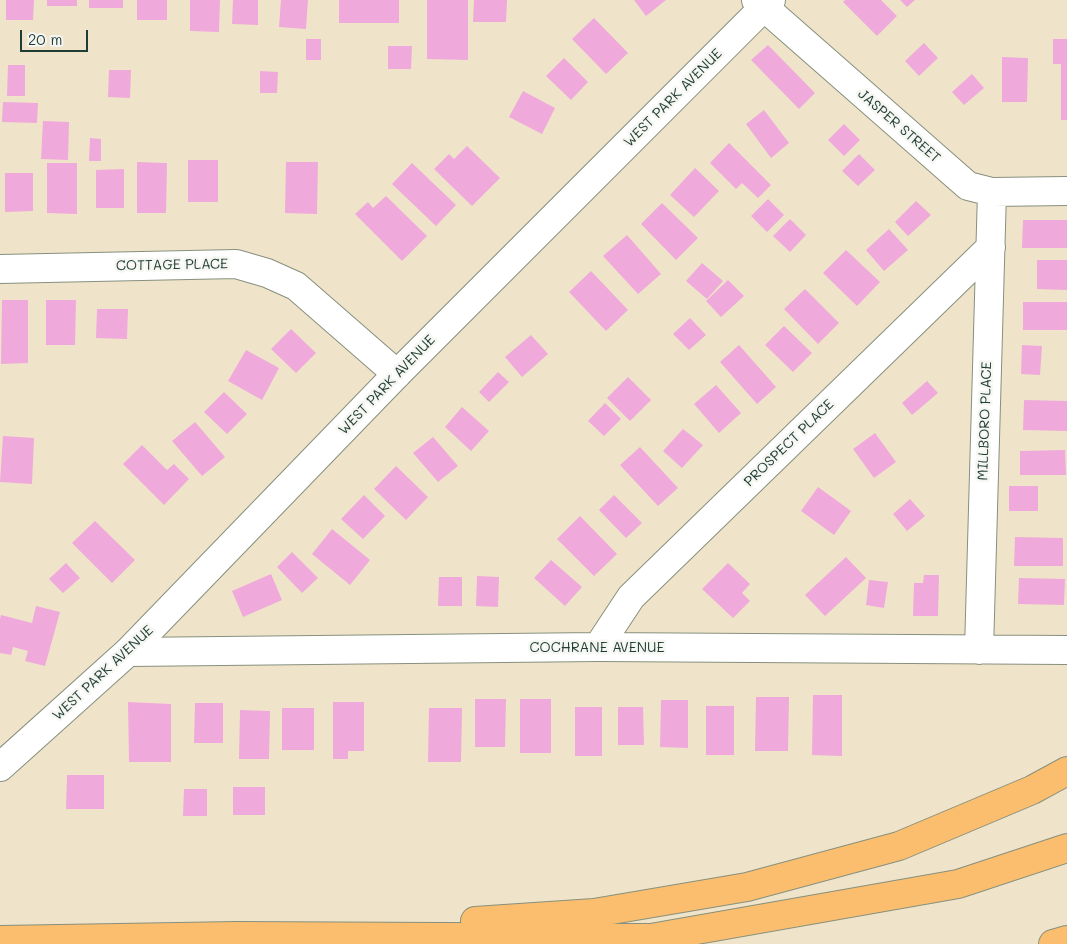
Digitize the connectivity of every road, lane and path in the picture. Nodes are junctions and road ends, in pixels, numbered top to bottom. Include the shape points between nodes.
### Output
1 (764, 3) edge
2 (1067, 191) edge
3 (992, 192) junction
4 (990, 248) junction
5 (0, 269) edge
6 (397, 374) junction
7 (598, 647) junction
8 (979, 650) junction
9 (1067, 650) edge
10 (128, 652) junction
11 (0, 767) edge
12 (1067, 771) edge
13 (1067, 848) edge
14 (236, 936) junction
15 (0, 940) edge
16 (1067, 940) edge
17 (1053, 944) edge

1 - 3 street, JASPER STREET via 968,186
1 - 6 street, WEST PARK AVENUE
2 - 3 street, JASPER STREET
3 - 4 street, MILLBORO PLACE
4 - 7 street, PROSPECT PLACE via 631,598
4 - 8 street, MILLBORO PLACE
5 - 6 street, COTTAGE PLACE via 236,264 296,286
6 - 10 street, WEST PARK AVENUE
7 - 8 street, COCHRANE AVENUE
7 - 10 street, COCHRANE AVENUE
8 - 9 street, COCHRANE AVENUE
10 - 11 street, WEST PARK AVENUE
12 - 14 highway via 1032,790 899,846 747,887 594,913
13 - 14 highway via 958,884 651,938
14 - 15 highway
16 - 17 highway

